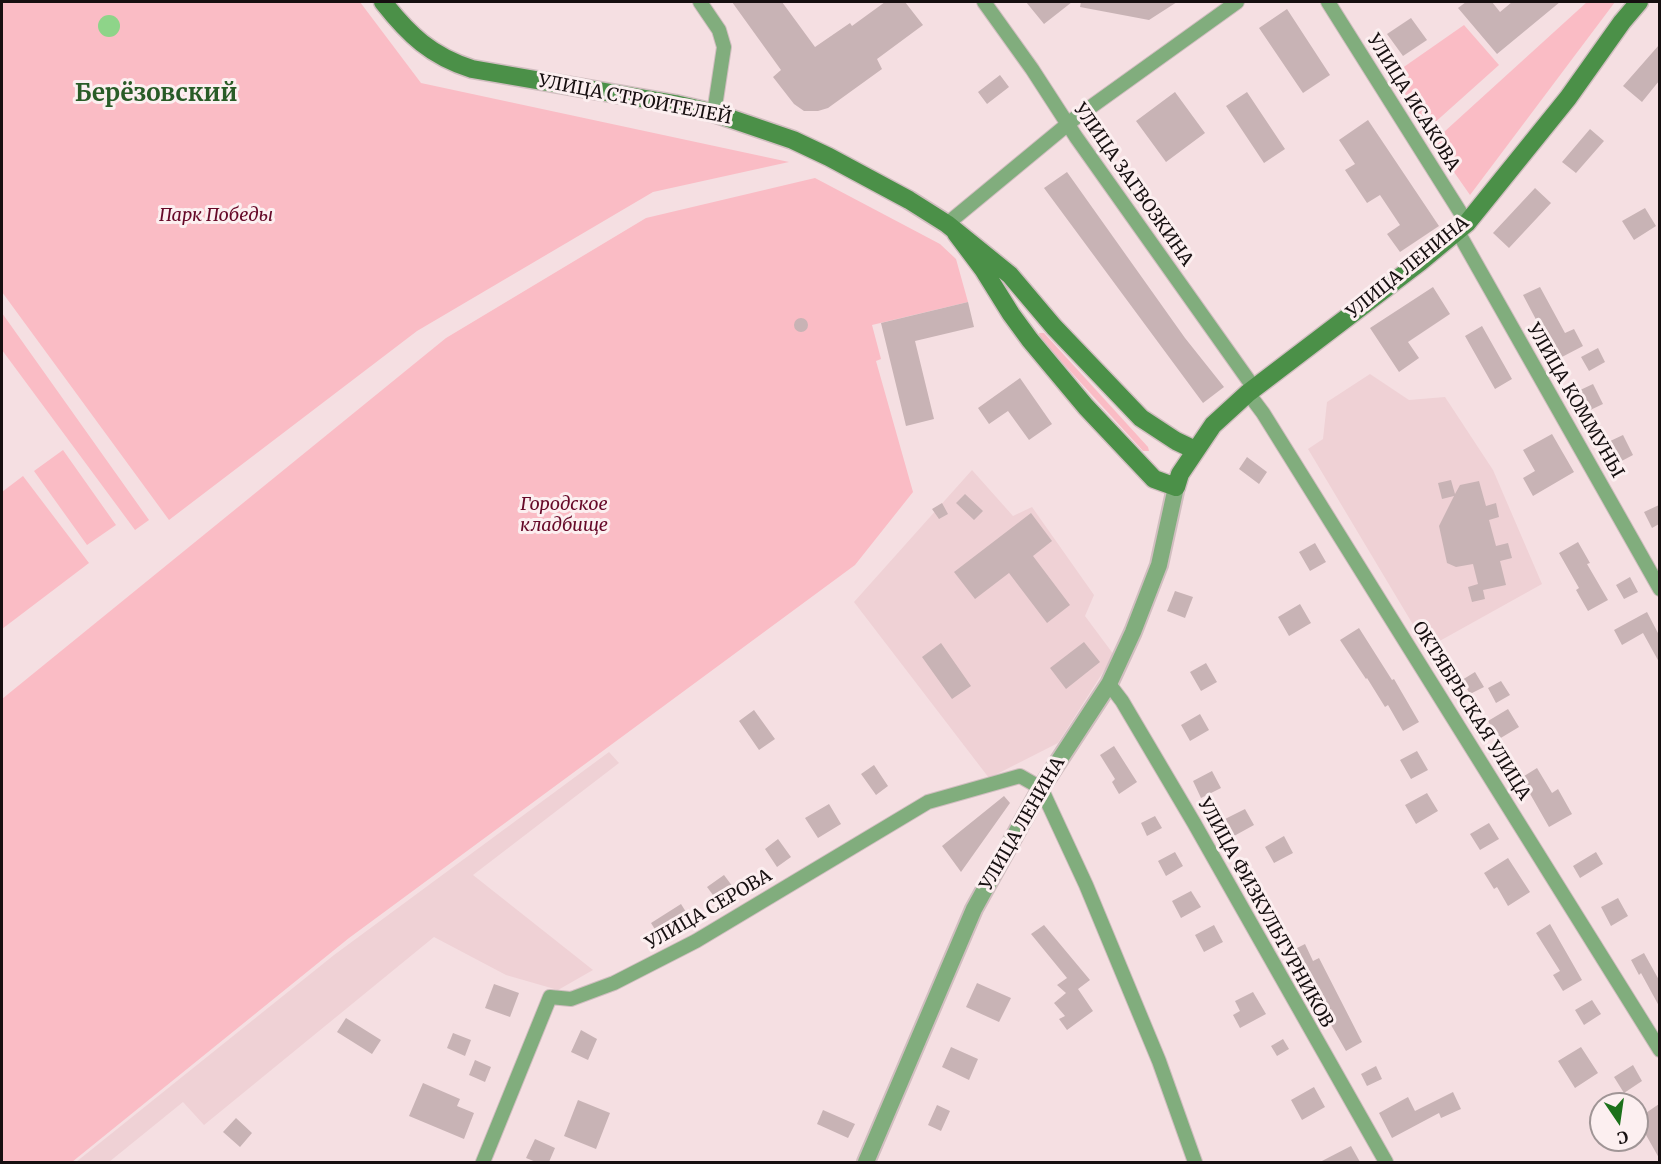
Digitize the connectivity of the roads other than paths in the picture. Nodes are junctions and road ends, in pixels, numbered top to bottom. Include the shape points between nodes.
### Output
1 (383, 2) edge
2 (699, 2) edge
3 (984, 2) edge
4 (1237, 2) edge
5 (1328, 2) edge
6 (1639, 2) edge
7 (714, 113) junction
8 (1068, 124) junction
9 (1462, 227) junction
10 (951, 229) junction
11 (1054, 327) junction
12 (1030, 340) junction
13 (1251, 391) junction
14 (1195, 450) junction
15 (1176, 487) junction
16 (1659, 589) edge
17 (1108, 684) junction
18 (1041, 788) junction
19 (1659, 1050) edge
20 (483, 1162) edge
21 (866, 1162) edge
22 (1195, 1162) edge
23 (1386, 1162) edge

1 - 7 main road, УЛИЦА СТРОИТЕЛЕЙ via 417,40 453,63
2 - 7 street via 719,30 724,47
3 - 8 street, УЛИЦА ЗАГВОЗКИНА
4 - 8 street
5 - 9 street, УЛИЦА ИСАКОВА
6 - 9 main road, УЛИЦА ЛЕНИНА via 1568,98
7 - 10 main road, УЛИЦА СТРОИТЕЛЕЙ via 802,144 909,200
8 - 10 street
8 - 13 street, УЛИЦА ЗАГВОЗКИНА
9 - 13 main road, УЛИЦА ЛЕНИНА
9 - 16 street, УЛИЦА КОММУНЫ
10 - 11 main road, УЛИЦА СТРОИТЕЛЕЙ via 1010,275
10 - 12 main road
11 - 12 main road via 1039,323 1032,328
11 - 14 main road, УЛИЦА СТРОИТЕЛЕЙ via 1141,418
12 - 15 main road via 1154,479
13 - 14 main road, УЛИЦА ЛЕНИНА via 1213,425
13 - 19 street, ОКТЯБРЬСКАЯ УЛИЦА
14 - 15 main road, УЛИЦА ЛЕНИНА
15 - 17 street, УЛИЦА ЛЕНИНА via 1159,565
17 - 18 street, УЛИЦА ЛЕНИНА
17 - 23 street, УЛИЦА ФИЗКУЛЬТУРНИКОВ via 1194,823
18 - 20 street, УЛИЦА СЕРОВА via 1020,776 928,802 696,940 614,983 571,999 550,997
18 - 21 street, УЛИЦА ЛЕНИНА via 974,909
18 - 22 street via 1143,1022

